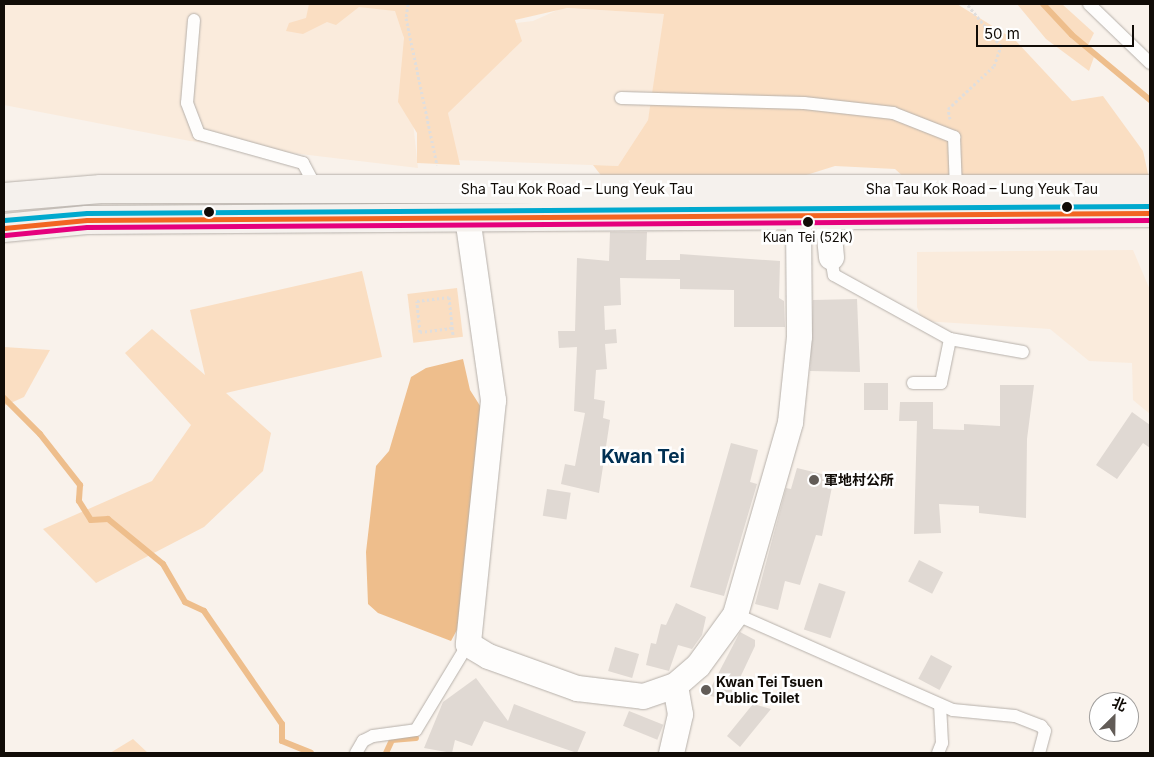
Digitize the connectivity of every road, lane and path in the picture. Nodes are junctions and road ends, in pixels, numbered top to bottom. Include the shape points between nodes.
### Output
1 (408, 4) edge
2 (967, 4) edge
3 (1089, 4) edge
4 (194, 20) dead end
5 (1150, 63) edge
6 (620, 98) dead end
7 (954, 136) junction
8 (438, 171) dead end
9 (956, 188) junction
10 (317, 189) junction
11 (12, 192) edge
12 (1150, 205) edge
13 (798, 216) junction
14 (827, 216) junction
15 (467, 217) junction
16 (4, 228) edge
17 (832, 258) joint
18 (452, 328) junction
19 (453, 335) dead end
20 (950, 339) junction
21 (1023, 352) dead end
22 (913, 383) dead end
23 (735, 614) junction
24 (468, 644) junction
25 (675, 685) junction
26 (940, 705) junction
27 (356, 753) edge
28 (671, 753) edge
29 (938, 753) edge
30 (1039, 753) edge

1 - 8 path via 406,18
2 - 7 path via 1001,46 994,66 948,109
3 - 5 lane
4 - 10 lane via 187,103 199,134 303,163
6 - 7 lane via 834,106 893,113
7 - 9 lane
9 - 10 main road, Sha Tau Kok Road – Lung Yeuk Tau
9 - 12 main road, Sha Tau Kok Road – Lung Yeuk Tau
10 - 11 main road, Sha Tau Kok Road – Lung Yeuk Tau
12 - 14 main road, Sha Tau Kok Road – Lung Yeuk Tau
13 - 14 main road, Sha Tau Kok Road – Lung Yeuk Tau
13 - 15 main road, Sha Tau Kok Road – Lung Yeuk Tau
13 - 23 street via 799,336 790,422
14 - 17 street
15 - 16 main road, Sha Tau Kok Road – Lung Yeuk Tau via 87,220
15 - 24 street via 494,400
17 - 20 lane via 834,275
18 - 18 path via 449,298 417,301 420,332
18 - 19 path
20 - 21 lane
20 - 22 lane via 941,383
23 - 25 street via 698,665
23 - 26 lane
24 - 25 street via 488,656 577,688 643,696
24 - 27 lane via 416,730 373,736 363,741
25 - 28 street via 680,714
26 - 29 lane via 942,743
26 - 30 lane via 1015,716 1041,726 1046,731

